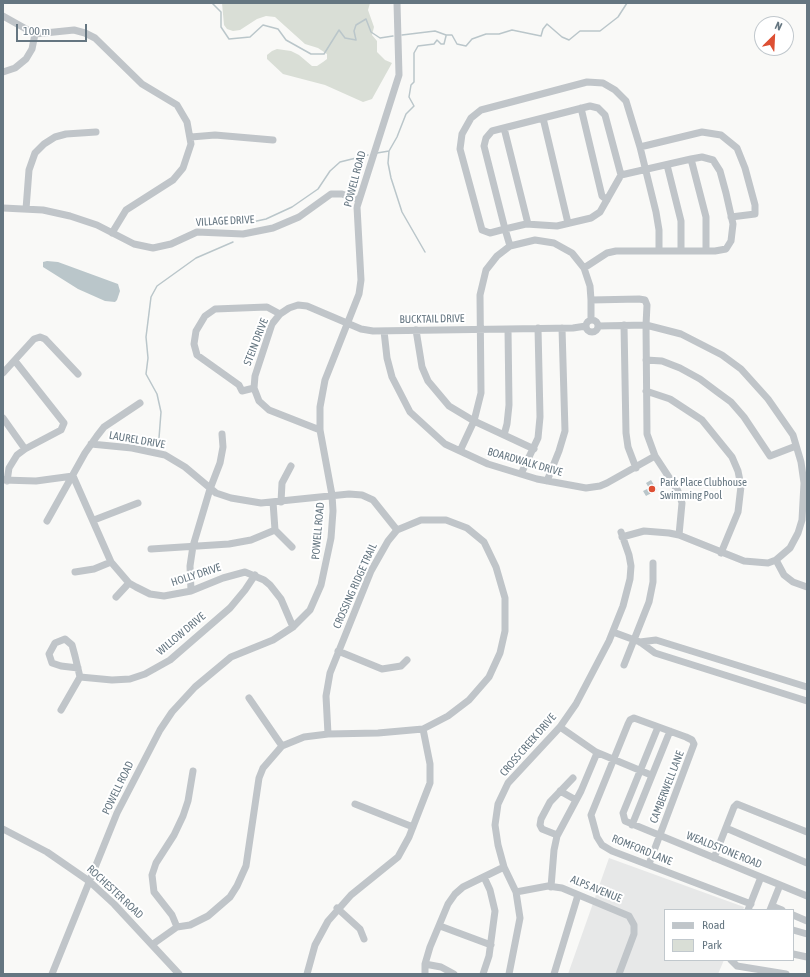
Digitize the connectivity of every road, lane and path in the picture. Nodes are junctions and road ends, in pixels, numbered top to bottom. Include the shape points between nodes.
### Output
1 (397, 3) edge
2 (3, 16) edge
3 (35, 34) junction
4 (3, 72) edge
5 (580, 108) junction
6 (543, 118) junction
7 (504, 128) junction
8 (96, 132) dead end
9 (191, 137) junction
10 (273, 140) dead end
11 (640, 147) junction
12 (691, 159) junction
13 (667, 165) junction
14 (645, 170) junction
15 (621, 175) junction
16 (359, 200) junction
17 (607, 200) junction
18 (3, 208) edge
19 (26, 208) junction
20 (731, 217) junction
21 (528, 224) junction
22 (568, 224) junction
23 (506, 229) junction
24 (112, 232) junction
25 (510, 246) junction
26 (659, 251) junction
27 (681, 251) junction
28 (706, 251) junction
29 (584, 268) junction
30 (594, 300) junction
31 (280, 314) junction
32 (591, 320) junction
33 (349, 322) junction
34 (624, 325) junction
35 (646, 325) junction
36 (586, 326) junction
37 (598, 326) junction
38 (538, 328) junction
39 (562, 328) junction
40 (481, 329) junction
41 (508, 329) junction
42 (416, 330) junction
43 (384, 331) junction
44 (646, 360) junction
45 (15, 361) junction
46 (3, 373) edge
47 (78, 374) dead end
48 (254, 388) junction
49 (646, 391) junction
50 (140, 403) dead end
51 (3, 418) edge
52 (320, 419) junction
53 (474, 421) junction
54 (305, 424) junction
55 (320, 430) junction
56 (222, 434) dead end
57 (504, 435) junction
58 (91, 444) junction
59 (796, 446) junction
60 (534, 448) junction
61 (25, 449) junction
62 (460, 451) junction
63 (655, 456) junction
64 (291, 466) dead end
65 (636, 468) junction
66 (521, 474) junction
67 (73, 476) junction
68 (5, 481) edge
69 (547, 481) junction
70 (210, 489) junction
71 (332, 495) junction
72 (277, 502) junction
73 (138, 503) dead end
74 (94, 520) junction
75 (47, 521) dead end
76 (275, 530) junction
77 (397, 530) junction
78 (679, 536) junction
79 (192, 546) junction
80 (292, 547) dead end
81 (151, 549) dead end
82 (721, 553) junction
83 (776, 560) junction
84 (111, 562) junction
85 (653, 563) dead end
86 (75, 572) dead end
87 (255, 575) junction
88 (130, 583) junction
89 (807, 586) edge
90 (191, 591) junction
91 (116, 597) dead end
92 (293, 627) junction
93 (612, 632) junction
94 (637, 641) junction
95 (664, 643) junction
96 (338, 651) junction
97 (661, 655) junction
98 (407, 660) dead end
99 (723, 661) junction
100 (624, 665) dead end
101 (78, 668) junction
102 (719, 673) junction
103 (80, 677) junction
104 (780, 679) junction
105 (807, 687) edge
106 (776, 691) junction
107 (249, 698) dead end
108 (807, 701) edge
109 (61, 710) dead end
110 (560, 727) junction
111 (658, 727) junction
112 (423, 729) junction
113 (670, 732) junction
114 (328, 734) junction
115 (282, 746) junction
116 (597, 753) junction
117 (614, 759) junction
118 (640, 770) junction
119 (193, 771) dead end
120 (652, 775) junction
121 (573, 778) dead end
122 (560, 791) junction
123 (576, 800) junction
124 (355, 804) dead end
125 (632, 825) junction
126 (413, 826) junction
127 (726, 828) junction
128 (3, 829) edge
129 (807, 832) edge
130 (557, 835) junction
131 (660, 836) junction
132 (714, 858) junction
133 (807, 863) edge
134 (648, 864) junction
135 (504, 867) junction
136 (484, 877) junction
137 (761, 877) junction
138 (89, 881) junction
139 (780, 885) junction
140 (551, 887) junction
141 (516, 892) junction
142 (578, 895) junction
143 (807, 896) edge
144 (749, 907) edge
145 (338, 908) junction
146 (771, 908) edge
147 (794, 915) edge
148 (807, 921) edge
149 (440, 926) junction
150 (177, 927) junction
151 (794, 930) edge
152 (807, 934) edge
153 (364, 939) dead end
154 (152, 944) junction
155 (491, 945) junction
156 (794, 954) edge
157 (807, 957) edge
158 (732, 961) edge
159 (424, 964) junction
160 (52, 974) edge
161 (179, 974) edge
162 (306, 974) edge
163 (425, 974) edge
164 (454, 974) edge
165 (483, 974) edge
166 (509, 974) edge
167 (554, 974) edge
168 (619, 974) edge
169 (786, 974) edge

1 - 16 street, POWELL ROAD via 399,75
2 - 3 street
3 - 4 street via 32,49 26,59 15,68
3 - 9 street via 74,30 96,38 142,84 177,105 188,122
5 - 6 street
5 - 15 street via 598,108 605,115
5 - 17 street via 602,196
6 - 7 street
6 - 22 street
7 - 21 street
7 - 23 street via 492,131 484,146
8 - 19 street via 56,137 35,153 29,170
9 - 10 street via 215,135
9 - 24 street via 188,158 179,174 126,210
11 - 14 street
11 - 20 street via 702,132 721,135 737,148 755,205 755,214
11 - 23 street via 626,101 603,83 586,82 481,110 471,118 462,134 460,149 482,230 490,233
12 - 13 street
12 - 20 street via 702,156 713,160 720,171
12 - 28 street via 706,217
13 - 14 street
13 - 27 street via 681,221
14 - 15 street
14 - 26 street via 659,230
15 - 17 street
16 - 24 street, VILLAGE DRIVE via 342,194 331,194 299,217 273,228 243,234 197,232 171,244 153,248 134,244
16 - 33 street, POWELL ROAD via 357,216 361,280
17 - 22 street via 600,212 591,218
18 - 19 street, VILLAGE DRIVE
19 - 24 street, VILLAGE DRIVE via 70,216
20 - 28 street via 731,241 726,249
21 - 22 street
21 - 23 street
23 - 25 street
25 - 29 street via 535,240 554,243 572,254
25 - 40 street via 497,256 486,270 480,294
26 - 27 street
26 - 29 street via 607,253
27 - 28 street
29 - 30 street
30 - 32 street
30 - 35 street via 646,300
31 - 33 street, STEIN DRIVE via 298,305 307,306
31 - 48 street, STEIN DRIVE via 270,330 255,376
31 - 48 street via 267,307 215,309 205,316 196,331 194,344 198,355 238,385 242,391
32 - 36 street
32 - 37 street via 595,320
33 - 43 street, BUCKTAIL DRIVE via 367,330
33 - 52 street, POWELL ROAD via 325,380
34 - 35 street
34 - 37 street
34 - 65 street via 626,433
35 - 44 street
35 - 59 street via 681,334 722,355 741,369 775,409 793,435
36 - 37 street via 587,330 592,332 597,330
36 - 39 street
38 - 39 street
38 - 41 street, BUCKTAIL DRIVE
38 - 60 street via 540,417 538,438
39 - 69 street via 565,431
40 - 41 street, BUCKTAIL DRIVE
40 - 42 street, BUCKTAIL DRIVE
40 - 53 street via 481,393
41 - 57 street via 509,405
42 - 43 street, BUCKTAIL DRIVE
42 - 53 street via 422,367 428,380 449,406
43 - 62 street, BOARDWALK DRIVE via 392,377 410,412 445,444
44 - 49 street
44 - 59 street via 662,361 680,368 716,390 744,417 770,456
45 - 46 street
45 - 47 street via 34,339 40,337 45,339
45 - 61 street via 64,423 61,430
48 - 54 street via 259,401 270,410
49 - 63 street via 647,434
49 - 82 street via 670,399 689,410 702,420 732,457 741,486 738,512
50 - 58 street via 104,427
51 - 61 street
52 - 54 street
52 - 55 street, POWELL ROAD
53 - 57 street
53 - 62 street
54 - 55 street
55 - 71 street, POWELL ROAD
56 - 70 street via 220,463
57 - 60 street
58 - 67 street
58 - 70 street, LAUREL DRIVE via 132,448 165,456 185,467
59 - 83 street via 804,483 802,520 790,548
60 - 66 street
61 - 68 street via 12,462
62 - 66 street, BOARDWALK DRIVE via 488,464
63 - 65 street, BOARDWALK DRIVE
63 - 78 street via 678,491 682,503
64 - 72 street via 282,483
65 - 69 street, BOARDWALK DRIVE via 600,486 574,487
66 - 69 street, BOARDWALK DRIVE
67 - 68 street
67 - 74 street, HOLLY DRIVE
67 - 75 street
70 - 72 street, LAUREL DRIVE via 216,494 231,498 261,503
70 - 79 street
71 - 72 street, LAUREL DRIVE
71 - 77 street, LAUREL DRIVE via 356,494 373,500
71 - 92 street, POWELL ROAD via 331,538 321,585 310,610
72 - 76 street
73 - 74 street
74 - 84 street, HOLLY DRIVE
76 - 79 street via 251,540
76 - 80 street
77 - 96 street, CROSSING RIDGE TRAIL via 371,571
77 - 112 street via 421,520 434,518 467,528 484,542 496,568 505,598 505,631 500,653 489,677 469,700 448,716
78 - 82 street
78 - 93 street, CROSS CREEK DRIVE via 644,531 621,535 631,566 630,579
79 - 81 street
79 - 90 street
82 - 83 street via 750,562 768,563
83 - 89 street via 784,575 792,582
84 - 86 street via 94,569
84 - 88 street, HOLLY DRIVE
85 - 94 street via 649,602
87 - 90 street, HOLLY DRIVE via 238,573
87 - 92 street via 264,580 276,593
87 - 103 street, WILLOW DRIVE via 230,608 170,660 130,679
88 - 90 street, HOLLY DRIVE via 158,596
88 - 91 street
92 - 138 street, POWELL ROAD via 273,640 231,657 195,687 172,712 131,783
93 - 94 street
93 - 110 street, CROSS CREEK DRIVE via 586,686
94 - 95 street
94 - 97 street
94 - 100 street
95 - 97 street
95 - 99 street
96 - 98 street via 382,669 401,666
96 - 114 street, CROSSING RIDGE TRAIL via 327,684
97 - 102 street
99 - 102 street
99 - 104 street
101 - 101 street via 74,649 69,640 65,638 56,643 49,654 50,661 61,666
101 - 103 street
102 - 106 street
103 - 109 street
104 - 105 street
104 - 106 street
106 - 108 street
107 - 115 street
110 - 116 street
110 - 135 street, CROSS CREEK DRIVE via 508,783 498,804 495,824
111 - 113 street, ROMFORD LANE
111 - 117 street, ROMFORD LANE via 634,718 630,720
111 - 118 street
112 - 114 street
112 - 126 street via 431,774 426,796
113 - 120 street
113 - 131 street, CAMBERWELL LANE via 692,740 694,744
114 - 115 street via 304,737
115 - 150 street via 263,768 259,778 246,866 237,886 225,902 208,916 190,925
116 - 117 street
116 - 123 street
117 - 118 street
117 - 134 street, ROMFORD LANE via 591,815 594,830 602,845 612,852
118 - 120 street
118 - 125 street via 623,813 625,821
119 - 150 street via 183,816 174,836 156,863 152,875 154,892 172,915
120 - 125 street
121 - 122 street
122 - 123 street
122 - 130 street via 550,802 540,822 542,829
123 - 130 street
124 - 126 street
125 - 131 street, WEALDSTONE ROAD
126 - 145 street via 398,857
127 - 129 street via 734,807 740,803
127 - 132 street
127 - 133 street
128 - 138 street, ROCHESTER ROAD via 47,852
130 - 140 street
131 - 132 street, WEALDSTONE ROAD
131 - 134 street, CAMBERWELL LANE
132 - 137 street, WEALDSTONE ROAD
134 - 144 street, ROMFORD LANE
135 - 136 street
135 - 141 street, CROSS CREEK DRIVE
136 - 149 street via 455,894 448,904
136 - 155 street via 495,911
137 - 139 street, WEALDSTONE ROAD
137 - 144 street
138 - 154 street, ROCHESTER ROAD
138 - 160 street, POWELL ROAD
139 - 143 street, WEALDSTONE ROAD
139 - 146 street
140 - 141 street, ALPS AVENUE
140 - 142 street, ALPS AVENUE via 562,888
141 - 166 street, CROSS CREEK DRIVE via 520,918
142 - 167 street
142 - 168 street, ALPS AVENUE via 624,912 632,919 634,934
145 - 153 street via 360,928
145 - 162 street via 315,945
147 - 148 street
149 - 155 street
149 - 159 street
150 - 154 street
151 - 152 street
154 - 161 street, ROCHESTER ROAD
155 - 165 street
156 - 157 street
158 - 169 street via 737,966
159 - 163 street
159 - 164 street via 440,967

